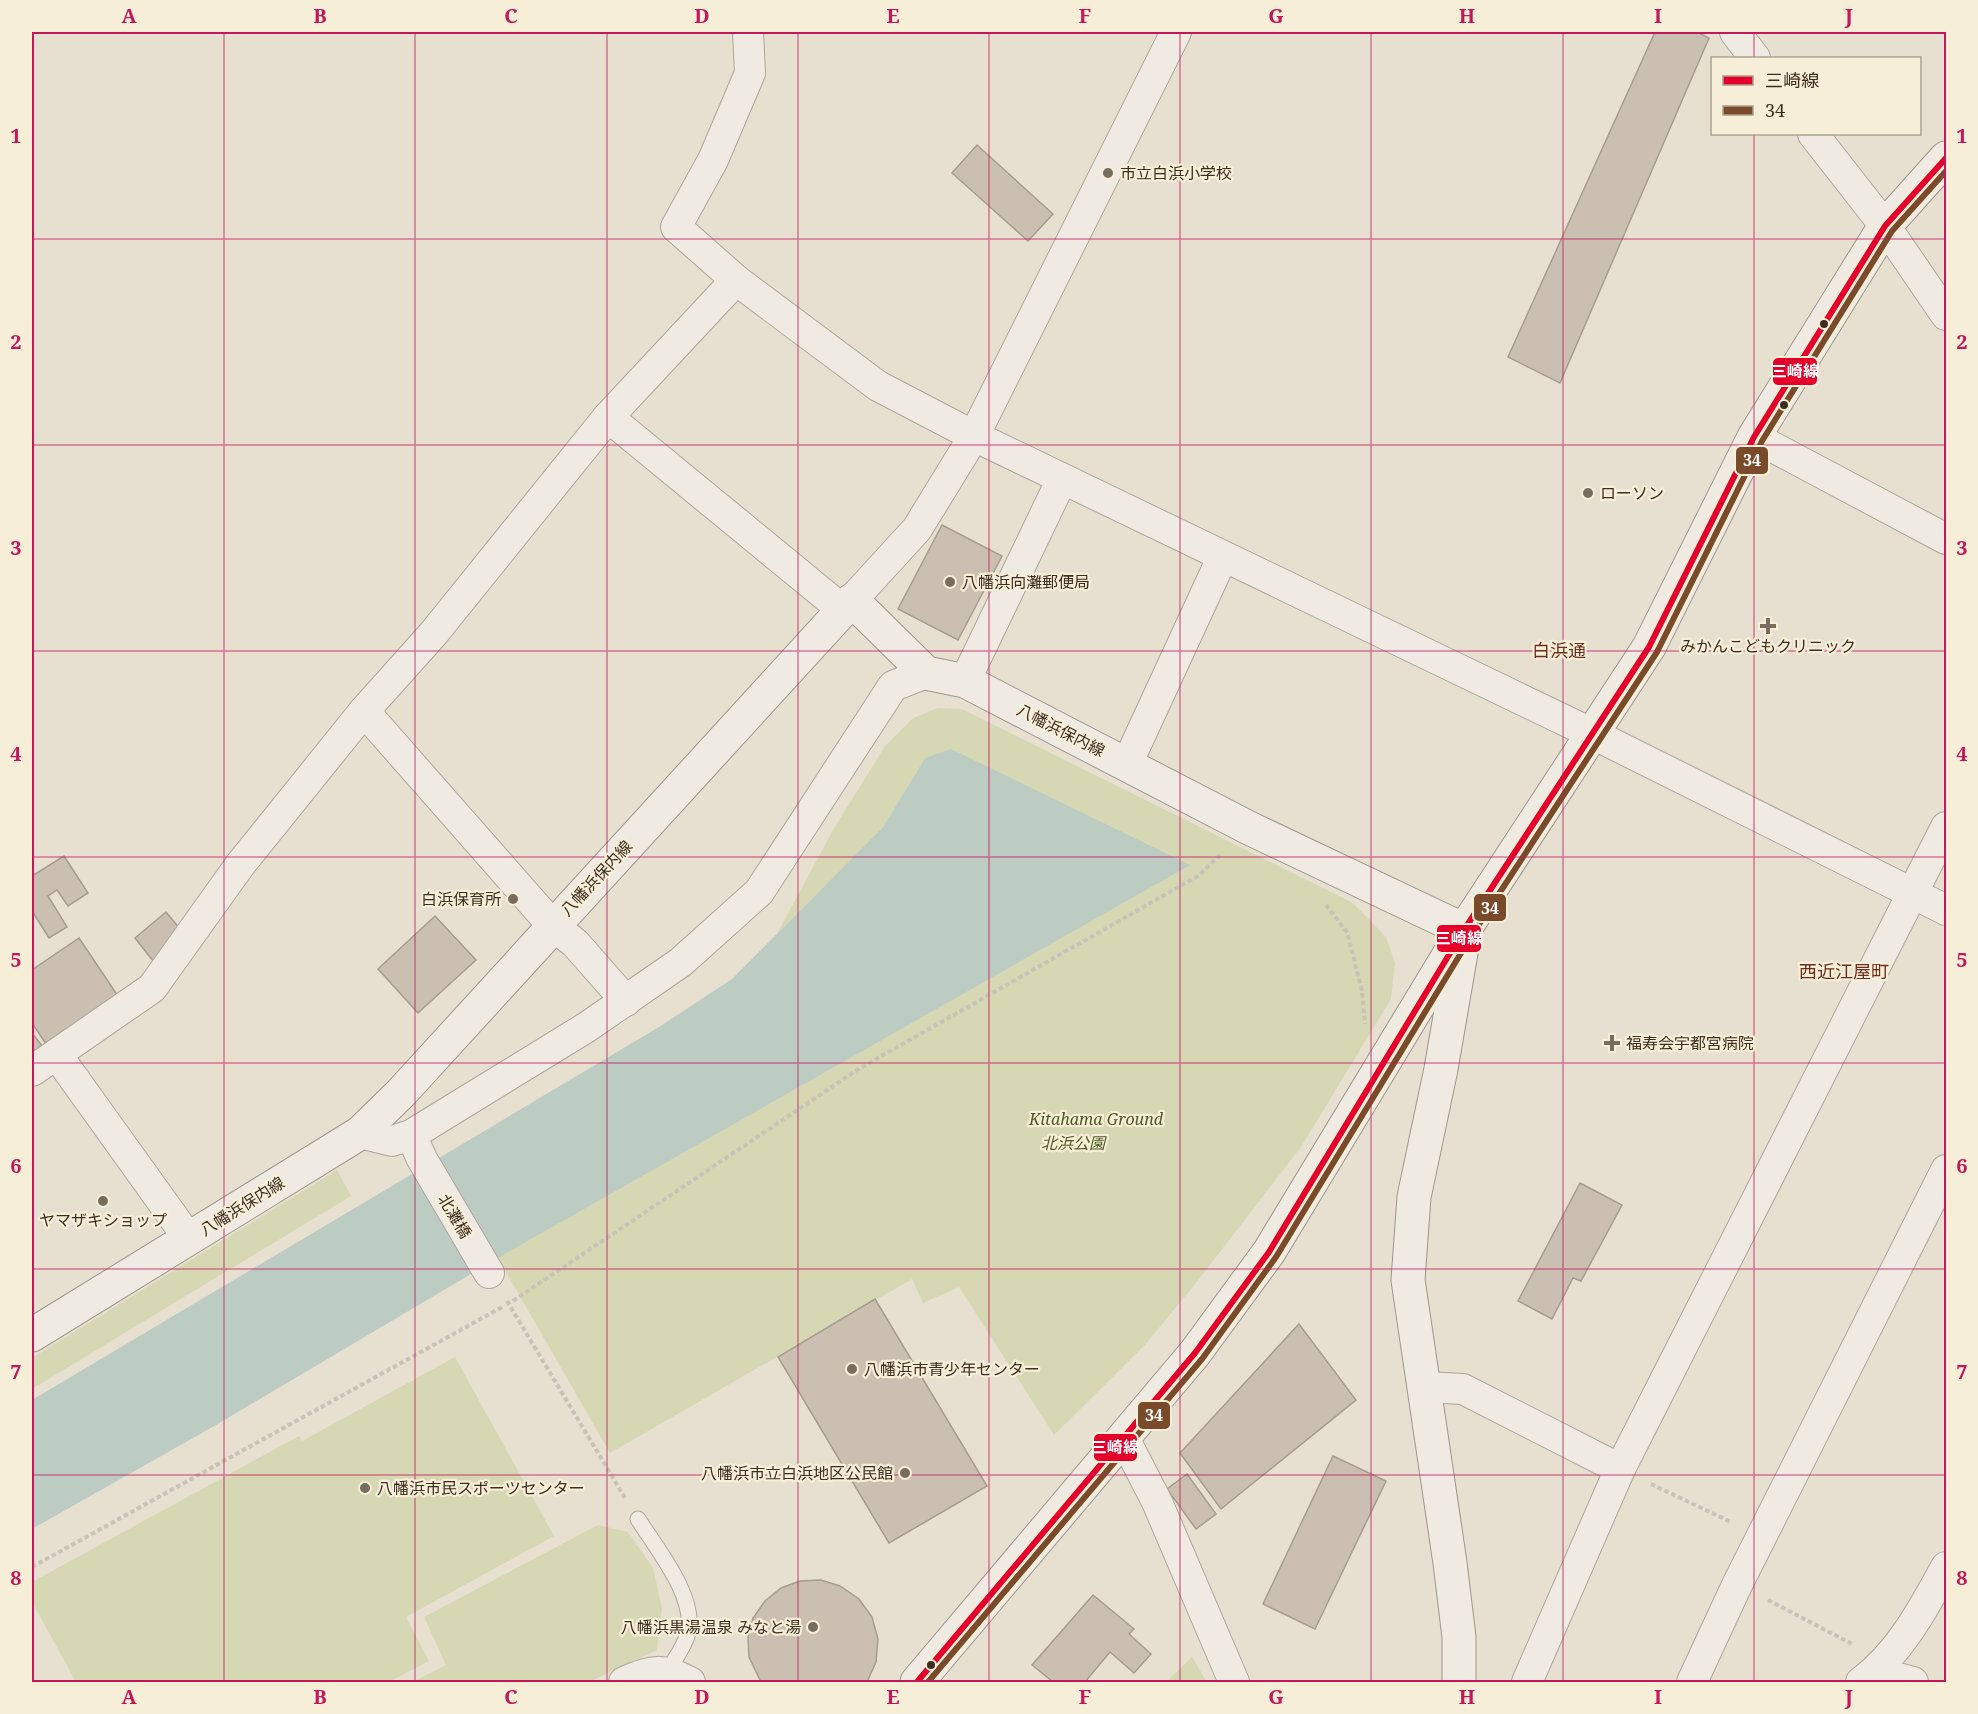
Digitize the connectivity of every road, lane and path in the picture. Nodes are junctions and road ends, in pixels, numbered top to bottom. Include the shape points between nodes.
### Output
1 (748, 32) edge
2 (1176, 32) edge
3 (1737, 32) edge
4 (1754, 57) edge
5 (1814, 135) edge
6 (1947, 158) edge
7 (1886, 226) junction
8 (736, 280) junction
9 (1947, 315) edge
10 (608, 417) junction
11 (974, 436) junction
12 (1755, 437) junction
13 (1062, 479) junction
14 (1947, 539) edge
15 (1223, 556) junction
16 (847, 605) junction
17 (926, 673) junction
18 (965, 681) junction
19 (364, 711) junction
20 (1593, 734) junction
21 (1127, 764) junction
22 (1947, 827) edge
23 (1250, 828) junction
24 (1914, 893) junction
25 (1321, 899) dead end
26 (1947, 910) edge
27 (553, 926) junction
28 (1464, 930) junction
29 (626, 1001) junction
30 (1365, 1033) dead end
31 (57, 1055) junction
32 (32, 1071) edge
33 (360, 1133) junction
34 (416, 1147) junction
35 (1947, 1170) edge
36 (189, 1239) junction
37 (489, 1273) joint
38 (508, 1304) junction
39 (32, 1335) edge
40 (1424, 1387) junction
41 (1124, 1438) junction
42 (1620, 1469) junction
43 (638, 1519) joint
44 (1761, 1537) junction
45 (32, 1567) edge
46 (1947, 1568) edge
47 (1737, 1585) junction
48 (679, 1677) edge
49 (1868, 1677) edge
50 (624, 1683) edge
51 (917, 1683) edge
52 (1234, 1683) edge
53 (1459, 1683) edge
54 (1527, 1683) edge
55 (1692, 1683) edge
56 (1913, 1683) edge

1 - 8 street via 750,73 713,160 676,227
2 - 11 street
3 - 4 street
5 - 7 street
6 - 7 main road
7 - 9 street
7 - 12 main road
8 - 10 street
8 - 11 street via 878,386
10 - 16 street
10 - 19 street via 433,634
11 - 13 street
11 - 16 street via 917,529
12 - 14 street
12 - 20 main road via 1649,646
13 - 15 street
13 - 18 street
15 - 20 street
15 - 21 street
16 - 17 main road
16 - 27 main road, 八幡浜保内線
17 - 18 main road, 八幡浜保内線
17 - 29 street via 893,686 759,892 681,962
18 - 21 main road, 八幡浜保内線
19 - 27 street
19 - 31 street via 240,865 152,988
20 - 24 street
20 - 28 main road
21 - 23 main road, 八幡浜保内線
22 - 24 street
23 - 28 main road, 八幡浜保内線
23 - 38 path via 1198,876 857,1070
24 - 26 street
24 - 42 street
25 - 30 path via 1347,932 1362,991
27 - 29 street via 575,944
27 - 33 main road, 八幡浜保内線
28 - 40 main road via 1442,1069 1414,1197 1408,1280
28 - 41 main road via 1269,1252 1195,1353
29 - 34 street
31 - 32 street
31 - 36 street
33 - 34 street
33 - 36 main road, 八幡浜保内線
34 - 37 street, 北灘橋
35 - 44 street
36 - 39 main road, 八幡浜保内線
37 - 38 path
38 - 43 path
38 - 45 path
40 - 42 street via 1463,1389
40 - 53 main road via 1458,1626
41 - 51 main road
41 - 52 street via 1157,1502
42 - 44 path
42 - 54 street
43 - 48 lane via 671,1570 688,1606 688,1633
44 - 47 street
46 - 49 street via 1916,1622
47 - 49 path via 1858,1647
47 - 55 street
48 - 50 street via 641,1674
49 - 56 street

